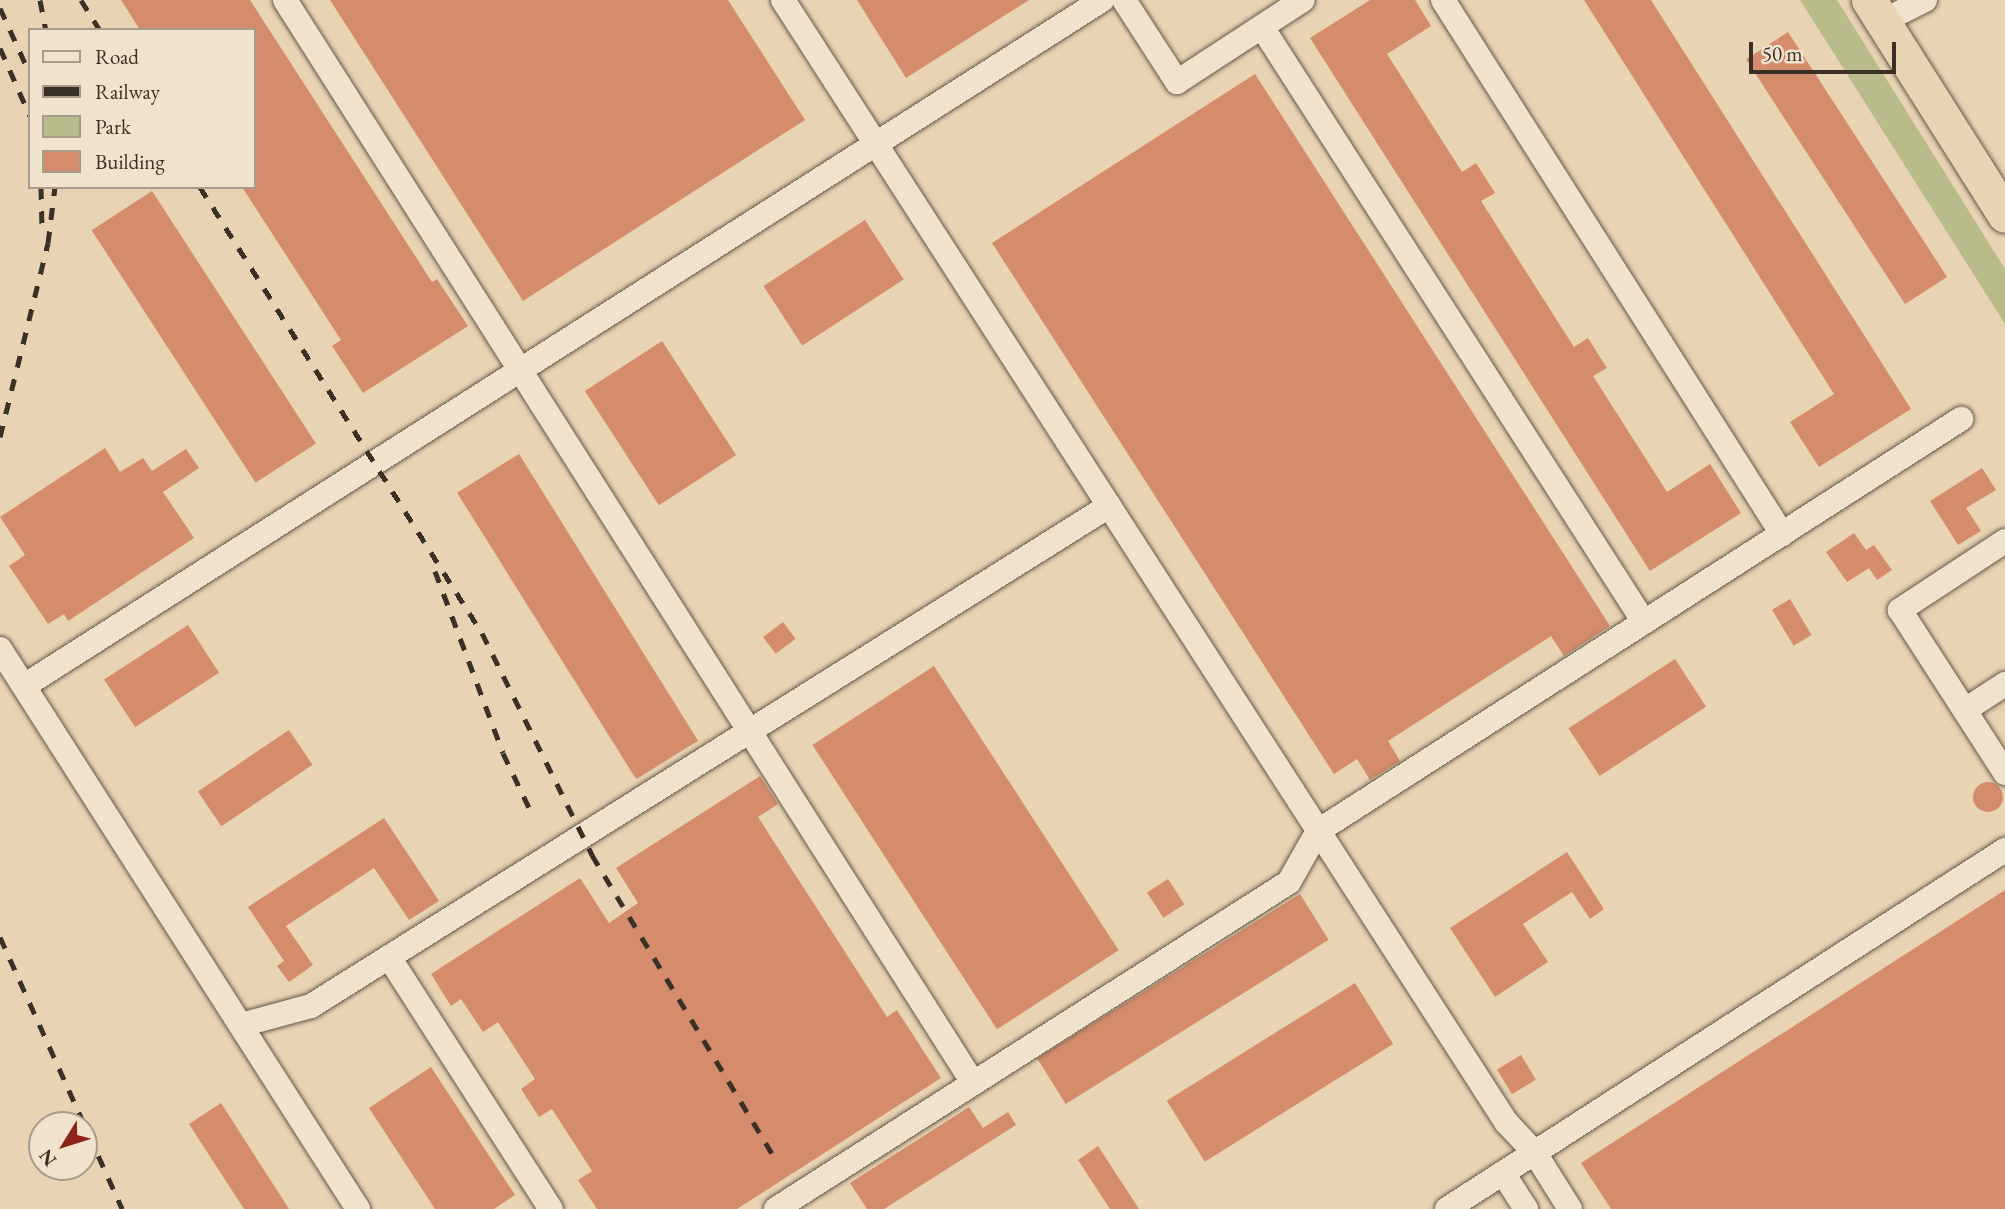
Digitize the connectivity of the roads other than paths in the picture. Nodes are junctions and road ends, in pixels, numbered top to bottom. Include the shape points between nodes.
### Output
1 (285, 0) edge
2 (783, 0) edge
3 (1102, 0) edge
4 (1124, 0) edge
5 (1303, 0) edge
6 (1443, 0) edge
7 (1925, 0) edge
8 (1876, 11) edge
9 (1262, 27) junction
10 (876, 144) junction
11 (2004, 210) edge
12 (520, 370) junction
13 (1961, 419) dead end
14 (1109, 506) junction
15 (1782, 534) junction
16 (2005, 541) edge
17 (1644, 622) junction
18 (0, 649) edge
19 (2005, 684) edge
20 (24, 686) junction
21 (1965, 710) junction
22 (750, 731) junction
23 (2005, 773) edge
24 (1318, 831) junction
25 (2005, 850) edge
26 (389, 957) junction
27 (241, 1025) junction
28 (973, 1083) junction
29 (1535, 1153) junction
30 (1503, 1173) junction
31 (358, 1209) edge
32 (551, 1209) edge
33 (775, 1209) edge
34 (1447, 1209) edge
35 (1526, 1209) edge
36 (1570, 1209) edge

1 - 12 street
2 - 10 street
3 - 10 street
4 - 9 street via 1177,82
5 - 9 street
6 - 15 street
7 - 8 street
8 - 11 highway
9 - 17 street
10 - 12 street
10 - 14 street
12 - 20 street
12 - 22 street
13 - 15 street
14 - 22 street
14 - 24 street
15 - 17 street
16 - 21 street via 1900,610
17 - 24 street
18 - 20 street
19 - 21 street
20 - 27 street
21 - 23 street
22 - 26 street
22 - 28 street
24 - 28 street via 1289,882
24 - 29 street via 1506,1122
25 - 29 street
26 - 27 street via 311,1006
26 - 32 street
27 - 31 street
28 - 33 street
29 - 30 street
29 - 36 street
30 - 34 street
30 - 35 street

